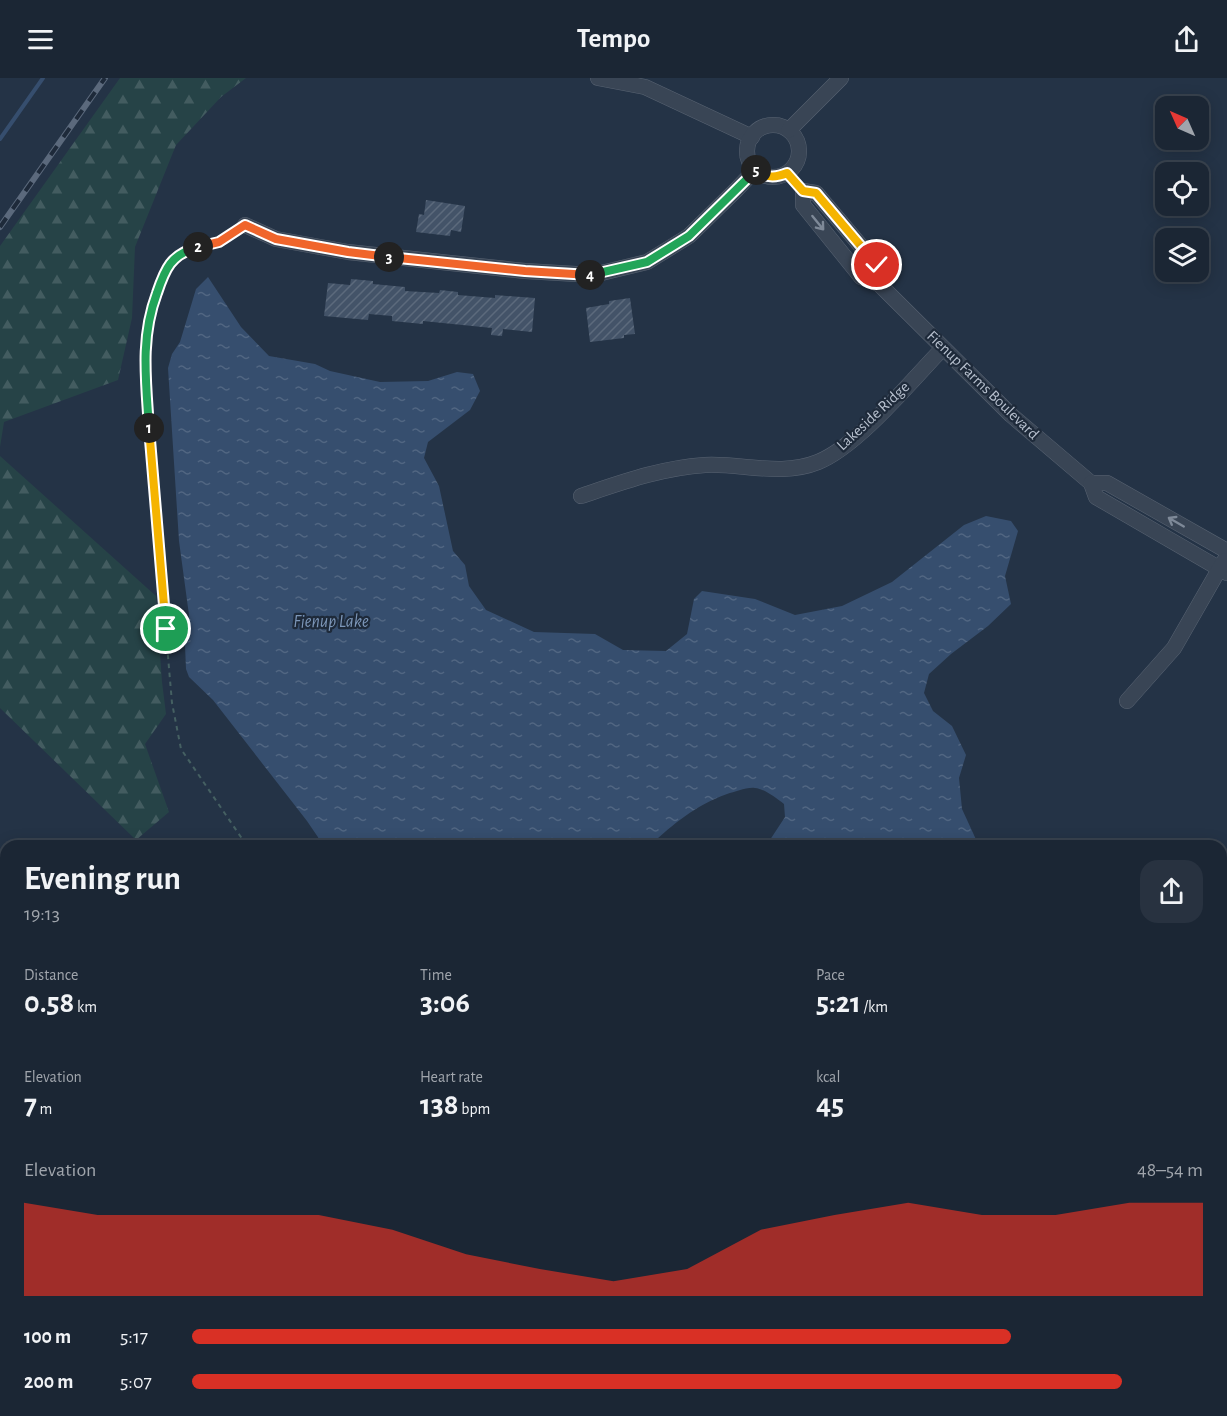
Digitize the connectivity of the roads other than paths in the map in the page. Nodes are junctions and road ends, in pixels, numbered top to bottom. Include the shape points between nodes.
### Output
1 (598, 78) edge
2 (841, 78) edge
3 (789, 130) junction
4 (752, 137) junction
5 (755, 170) junction
6 (787, 173) junction
7 (245, 225) road end
8 (943, 348) junction
9 (581, 496) dead end
10 (1225, 562) edge
11 (1127, 701) dead end

1 - 4 street via 645,87
2 - 3 street
3 - 4 street via 773,125
3 - 6 street via 799,152 794,167
4 - 5 street via 747,154
5 - 6 street via 770,177
5 - 7 street via 689,236 647,262 593,275 348,252 276,239
6 - 8 street, Fienup Farms Boulevard via 803,191 816,193 877,265 879,284
8 - 9 street, Lakeside Ridge via 846,445 818,462 776,470 706,465 653,472
8 - 10 street, Fienup Farms Boulevard via 1011,415 1091,483 1107,483
10 - 11 street via 1174,648

